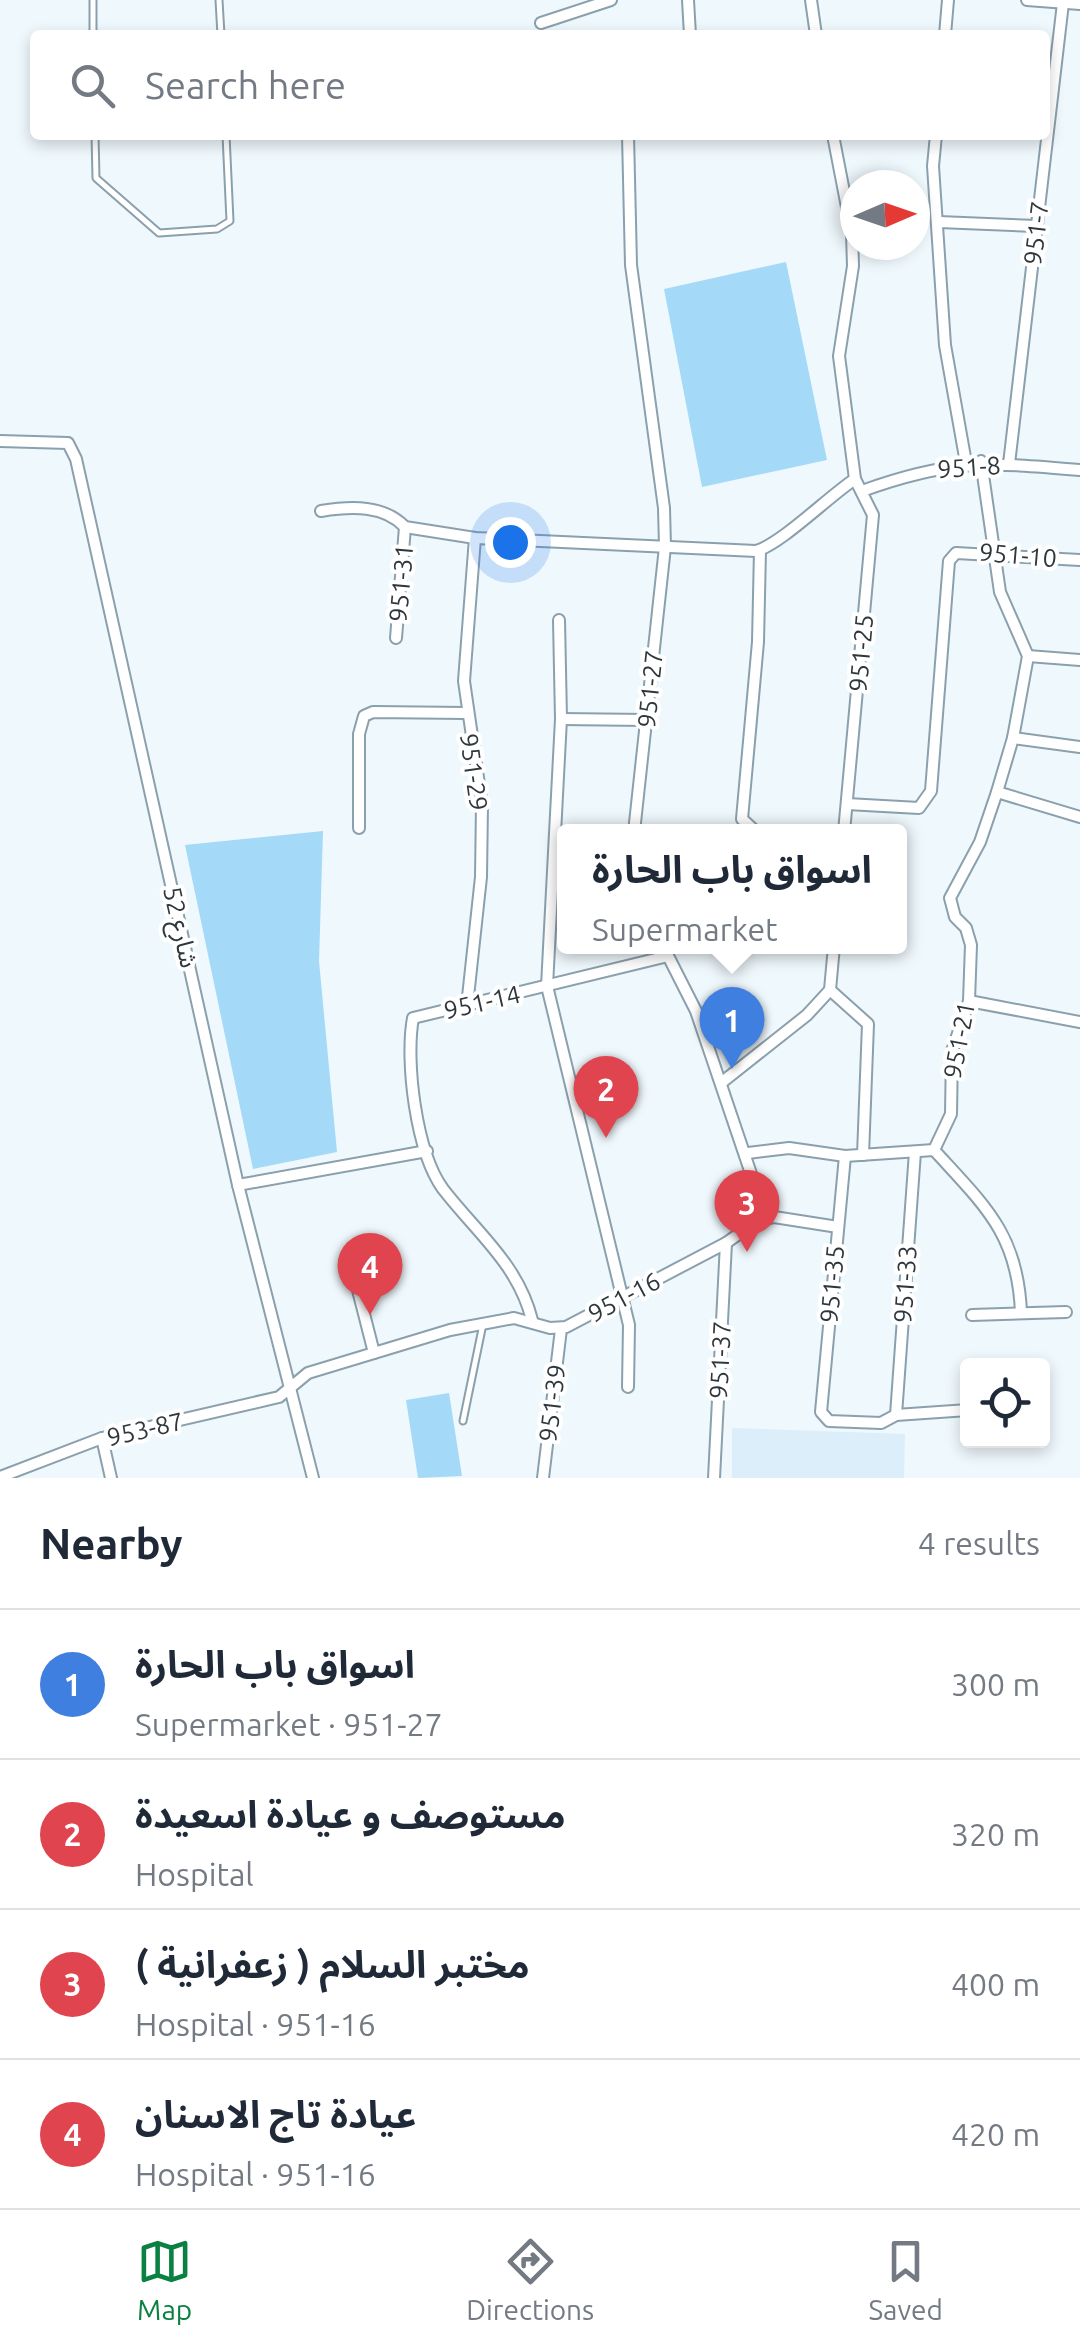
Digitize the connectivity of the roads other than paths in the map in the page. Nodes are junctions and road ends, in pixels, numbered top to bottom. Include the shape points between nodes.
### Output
1 (92, 0) edge
2 (219, 0) edge
3 (611, 0) edge
4 (688, 0) edge
5 (811, 0) edge
6 (948, 0) edge
7 (1027, 0) edge
8 (1064, 3) junction
9 (1080, 4) edge
10 (541, 23) dead end
11 (93, 30) edge
12 (221, 30) edge
13 (690, 30) edge
14 (815, 30) edge
15 (945, 30) edge
16 (1050, 109) edge
17 (96, 140) edge
18 (226, 140) edge
19 (628, 140) edge
20 (834, 140) edge
21 (936, 140) edge
22 (1046, 140) edge
23 (939, 222) junction
24 (1037, 226) junction
25 (0, 440) edge
26 (981, 461) junction
27 (966, 464) junction
28 (1009, 464) junction
29 (1080, 470) edge
30 (855, 479) junction
31 (862, 491) junction
32 (321, 511) dead end
33 (405, 528) junction
34 (475, 538) junction
35 (665, 547) junction
36 (760, 550) junction
37 (994, 553) junction
38 (1080, 560) edge
39 (558, 620) dead end
40 (396, 638) dead end
41 (1028, 656) junction
42 (1080, 660) edge
43 (465, 714) junction
44 (561, 719) junction
45 (646, 720) junction
46 (1013, 738) junction
47 (1080, 746) edge
48 (996, 792) junction
49 (847, 804) junction
50 (1080, 818) edge
51 (635, 824) edge
52 (747, 824) edge
53 (845, 824) edge
54 (359, 828) dead end
55 (655, 954) edge
56 (667, 954) edge
57 (833, 954) edge
58 (547, 986) junction
59 (830, 990) junction
60 (969, 1001) junction
61 (467, 1006) junction
62 (1080, 1022) edge
63 (721, 1083) junction
64 (934, 1150) junction
65 (427, 1152) junction
66 (915, 1152) junction
67 (748, 1154) junction
68 (864, 1155) junction
69 (845, 1156) junction
70 (238, 1185) junction
71 (766, 1218) junction
72 (838, 1227) junction
73 (726, 1242) junction
74 (348, 1256) dead end
75 (623, 1298) junction
76 (1066, 1312) dead end
77 (1021, 1314) junction
78 (972, 1316) dead end
79 (532, 1320) junction
80 (483, 1324) junction
81 (561, 1329) junction
82 (374, 1353) junction
83 (628, 1387) dead end
84 (292, 1388) junction
85 (960, 1411) edge
86 (896, 1415) junction
87 (463, 1421) dead end
88 (102, 1438) junction
89 (0, 1477) edge
90 (111, 1478) edge
91 (313, 1478) edge
92 (543, 1478) edge
93 (714, 1478) edge

1 - 11 lane
2 - 12 lane
3 - 10 street
4 - 13 street
5 - 14 street
6 - 15 street
7 - 8 street
8 - 9 street
8 - 16 street, 951-7
17 - 18 lane via 96,178 159,233 217,229 230,221
19 - 35 street, 951-27 via 631,265
20 - 30 street via 852,233 838,356
21 - 23 street
22 - 24 street, 951-7
23 - 24 street
23 - 27 street via 945,345
24 - 28 street, 951-7
25 - 70 street, شارع 52 via 68,442 76,459
26 - 27 street, 951-8
26 - 28 street, 951-8
26 - 37 street
27 - 31 street, 951-8
28 - 29 street, 951-8
30 - 31 street, 951-25
30 - 36 street
31 - 49 street, 951-25 via 873,515
32 - 33 street via 376,510 394,514
33 - 34 street
33 - 40 street, 951-31
34 - 35 street
34 - 43 street, 951-29
35 - 36 street
35 - 45 street, 951-27
36 - 52 street via 742,819
37 - 38 street, 951-10
37 - 41 street via 1000,592
37 - 49 street, 951-10 via 956,553 949,561 931,791 919,808
39 - 44 street
41 - 42 street
41 - 46 street
43 - 54 street via 364,716 358,734
43 - 61 street, 951-29 via 482,806
44 - 45 street
44 - 58 street
45 - 51 street, 951-27
46 - 47 street
46 - 48 street
48 - 50 street
48 - 60 street, 951-21 via 980,842 950,898 971,945
49 - 53 street, 951-25
55 - 58 street, 951-14
56 - 63 street via 684,981
57 - 59 street
58 - 61 street, 951-14
58 - 75 street
59 - 63 street
59 - 68 street via 868,1024
60 - 62 street
60 - 64 street, 951-21 via 952,1051 950,1114
61 - 65 street, 951-14 via 413,1018 407,1049
63 - 67 street
64 - 66 street
64 - 77 street via 976,1193 1012,1252
65 - 70 street
65 - 79 street via 441,1186 526,1293
66 - 68 street
66 - 86 street, 951-33
67 - 69 street via 789,1148
67 - 71 street
68 - 69 street
69 - 72 street, 951-35
70 - 84 street, شارع 52
71 - 72 street
71 - 73 street, 951-16
72 - 86 street, 951-35 via 820,1412 840,1422 881,1423
73 - 75 street, 951-16
73 - 93 street, 951-37
74 - 82 street
75 - 81 street, 951-16
75 - 83 street via 630,1324
76 - 77 street
77 - 78 street
79 - 80 street, 951-16
79 - 81 street, 951-16
80 - 82 street, 951-16
80 - 87 lane
81 - 92 street, 951-39
82 - 84 street, 951-16 via 308,1373
84 - 88 street, 953-87 via 279,1397
84 - 91 street, شارع 52
85 - 86 street
88 - 89 street, 953-87
88 - 90 street

